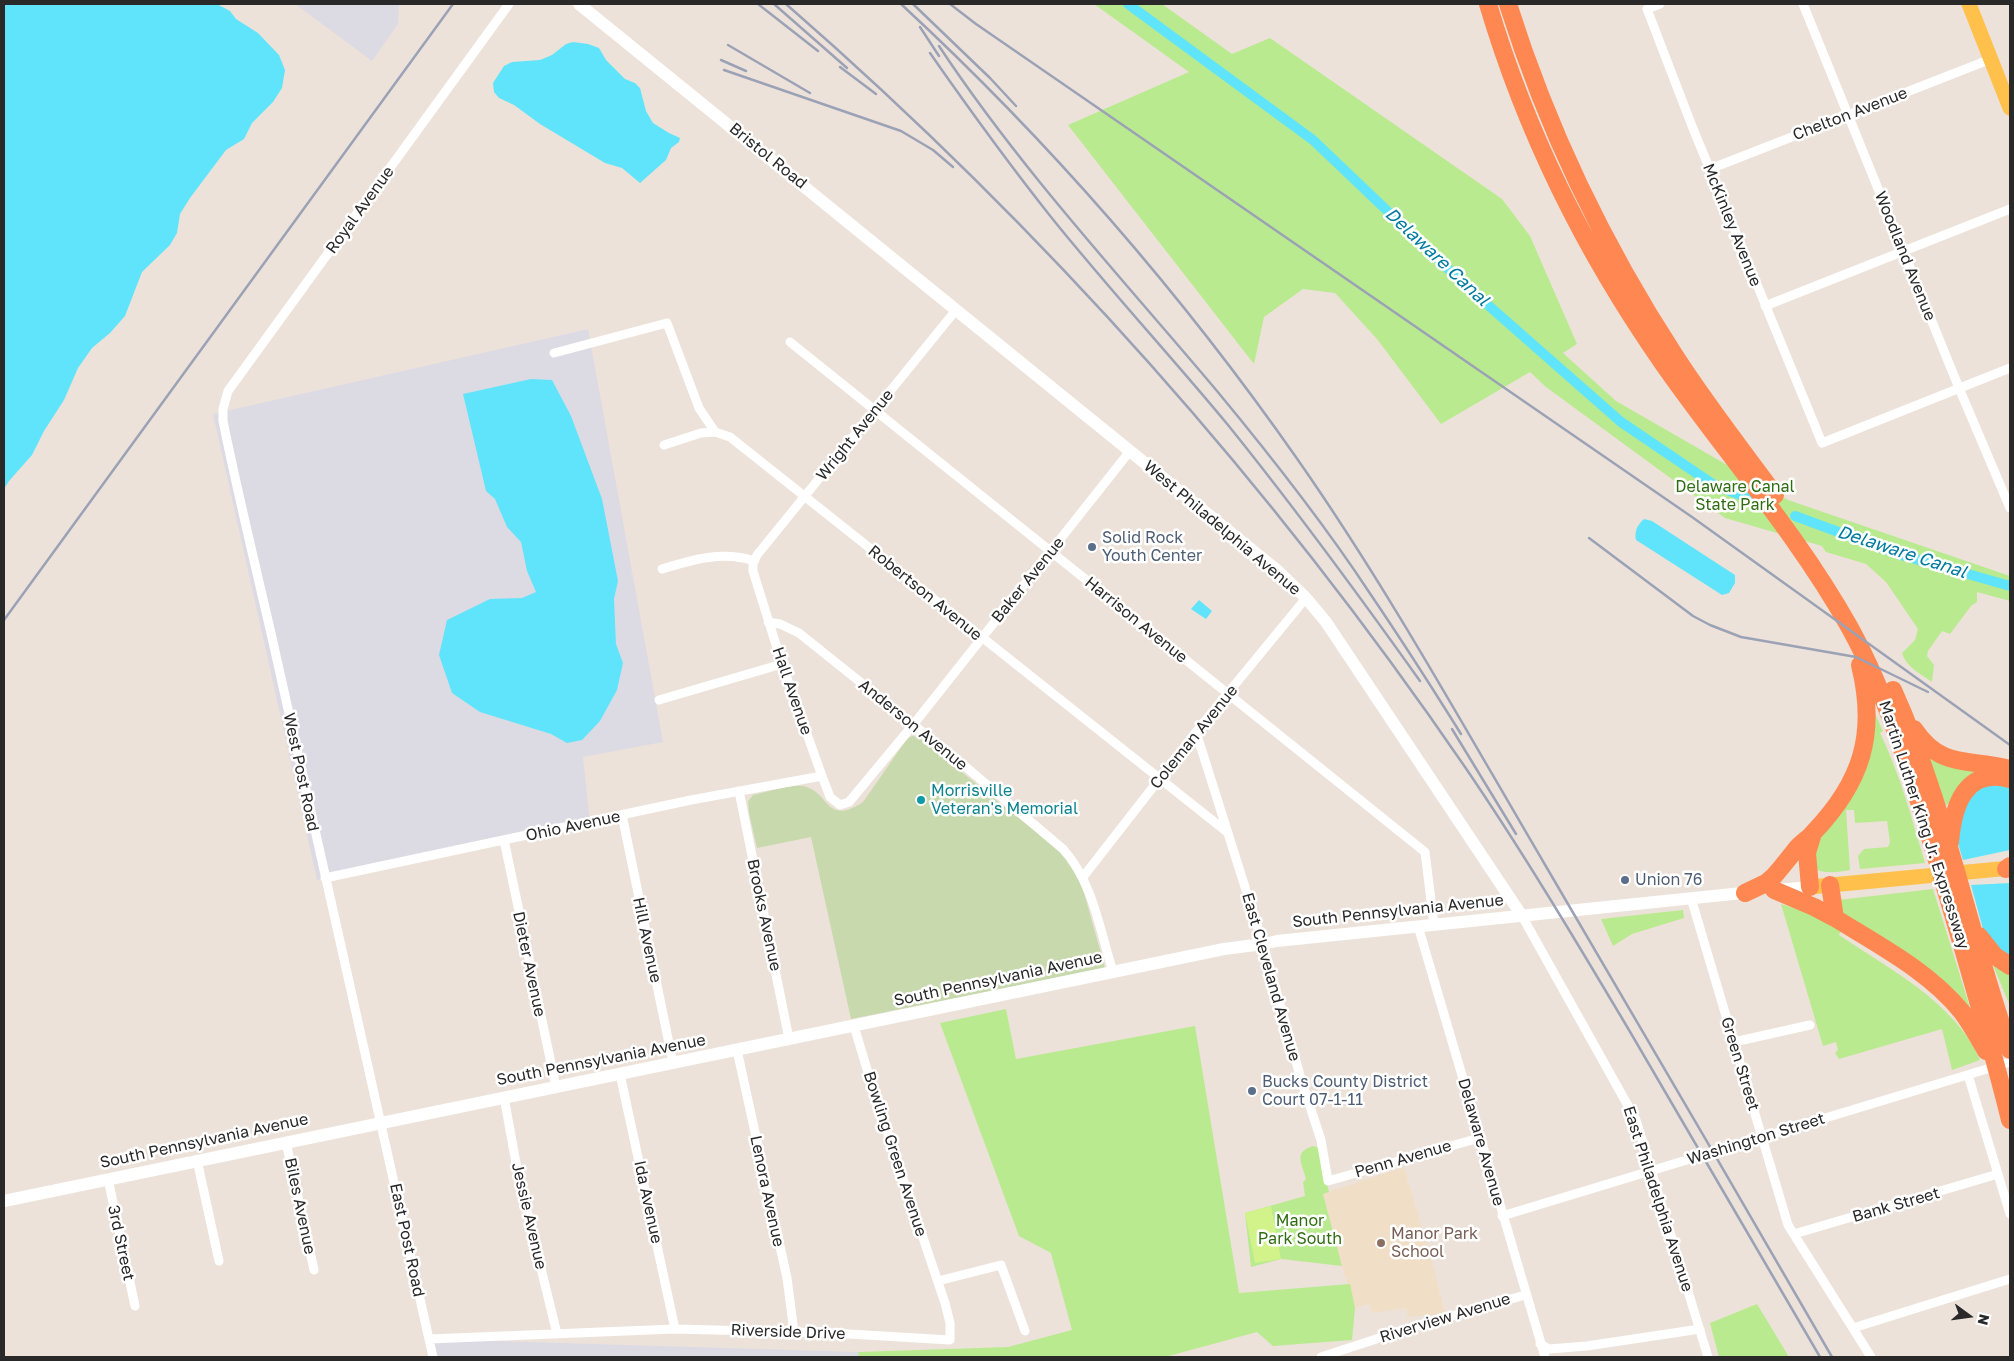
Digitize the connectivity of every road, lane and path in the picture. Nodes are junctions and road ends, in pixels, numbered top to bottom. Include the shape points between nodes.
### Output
1 (509, 4) edge
2 (579, 4) edge
3 (1488, 4) edge
4 (1508, 4) edge
5 (1660, 4) edge
6 (1803, 4) edge
7 (1969, 4) edge
8 (1991, 60) junction
9 (2010, 108) edge
10 (1847, 114) junction
11 (1710, 169) junction
12 (2010, 209) edge
13 (1903, 251) junction
14 (1765, 306) junction
15 (956, 310) junction
16 (790, 342) dead end
17 (554, 352) dead end
18 (2010, 368) edge
19 (1959, 388) junction
20 (874, 410) junction
21 (223, 421) joint
22 (715, 432) junction
23 (664, 445) dead end
24 (1130, 451) junction
25 (1752, 474) junction
26 (805, 497) junction
27 (2010, 508) edge
28 (1050, 552) junction
29 (754, 561) junction
30 (662, 569) dead end
31 (1306, 598) junction
32 (768, 622) junction
33 (982, 638) junction
34 (782, 664) junction
35 (1880, 690) junction
36 (1228, 694) junction
37 (659, 700) dead end
38 (1900, 705) junction
39 (913, 725) junction
40 (1196, 732) junction
41 (2010, 768) edge
42 (822, 776) junction
43 (2010, 779) edge
44 (1159, 780) junction
45 (739, 791) junction
46 (849, 802) joint
47 (622, 815) junction
48 (1226, 832) junction
49 (1814, 833) junction
50 (504, 840) junction
51 (1947, 857) junction
52 (2009, 868) edge
53 (1083, 877) junction
54 (325, 878) junction
55 (1830, 885) junction
56 (1810, 887) junction
57 (1953, 887) junction
58 (1774, 890) junction
59 (1745, 893) junction
60 (1691, 898) junction
61 (1522, 916) junction
62 (1835, 918) junction
63 (1434, 925) junction
64 (1418, 926) junction
65 (1974, 928) junction
66 (1263, 944) junction
67 (2010, 966) edge
68 (1113, 972) junction
69 (1810, 1025) dead end
70 (854, 1026) junction
71 (789, 1040) junction
72 (1734, 1042) junction
73 (737, 1050) junction
74 (2001, 1057) edge
75 (673, 1064) junction
76 (620, 1074) junction
77 (1968, 1075) junction
78 (556, 1087) junction
79 (504, 1098) junction
80 (2010, 1120) edge
81 (381, 1122) junction
82 (1762, 1137) junction
83 (1479, 1138) junction
84 (286, 1142) junction
85 (197, 1160) junction
86 (1651, 1170) junction
87 (1998, 1174) junction
88 (108, 1179) junction
89 (1328, 1180) joint
90 (4, 1201) edge
91 (2010, 1214) edge
92 (1502, 1216) junction
93 (1794, 1234) junction
94 (219, 1261) dead end
95 (314, 1270) dead end
96 (2010, 1279) edge
97 (938, 1281) junction
98 (1525, 1295) junction
99 (135, 1306) dead end
100 (1853, 1328) junction
101 (675, 1329) junction
102 (1700, 1329) junction
103 (1024, 1331) dead end
104 (794, 1332) junction
105 (557, 1334) junction
106 (429, 1340) junction
107 (1540, 1344) junction
108 (433, 1357) edge
109 (1321, 1357) edge
110 (1545, 1357) edge
111 (1708, 1357) edge
112 (1871, 1357) edge

1 - 21 street, Royal Avenue via 228,391
2 - 15 main road, Bristol Road
3 - 25 highway, Martin Luther King Jr. Expressway via 1535,133 1577,223 1645,336
4 - 25 highway, Martin Luther King Jr. Expressway via 1556,133 1609,242 1675,355
5 - 11 street, McKinley Avenue via 1647,9
6 - 10 street, Woodland Avenue
7 - 8 main road
8 - 9 main road
8 - 10 street, Chelton Avenue
10 - 11 street, Chelton Avenue
10 - 13 street, Woodland Avenue
11 - 14 street, McKinley Avenue
12 - 13 street
13 - 14 street
13 - 19 street, Woodland Avenue
14 - 19 street, McKinley Avenue via 1822,443
15 - 20 street, Wright Avenue
15 - 24 main road, West Philadelphia Avenue
16 - 20 street, Harrison Avenue
17 - 22 street via 667,324 699,408
18 - 19 street
19 - 27 street, Woodland Avenue
20 - 26 street, Wright Avenue
20 - 28 street, Harrison Avenue
21 - 54 street, West Post Road
22 - 23 street
22 - 26 street, Robertson Avenue via 730,437
24 - 28 street, Baker Avenue
24 - 31 main road, West Philadelphia Avenue via 1279,572
25 - 35 highway, Martin Luther King Jr. Expressway via 1849,626 1860,665
25 - 35 highway, Martin Luther King Jr. Expressway via 1802,531 1842,591 1870,640
26 - 29 street, Wright Avenue
26 - 33 street, Robertson Avenue
28 - 33 street, Baker Avenue
28 - 36 street, Harrison Avenue
29 - 30 street via 727,556
29 - 32 street, Hall Avenue via 753,571
31 - 36 street, Coleman Avenue
31 - 61 main road, West Philadelphia Avenue via 1332,630
32 - 34 street, Hall Avenue
32 - 39 street, Anderson Avenue via 799,633
33 - 39 street, Baker Avenue
33 - 44 street, Robertson Avenue
34 - 37 street
34 - 42 street, Hall Avenue
35 - 38 highway, Martin Luther King Jr. Expressway
35 - 49 highway via 1868,724 1860,763 1842,796
35 - 51 highway, Martin Luther King Jr. Expressway
36 - 40 street, Coleman Avenue
36 - 63 street, Harrison Avenue via 1425,852
38 - 41 highway via 1918,736 1941,754 1964,763
38 - 51 highway, Martin Luther King Jr. Expressway
39 - 46 street, Baker Avenue
39 - 53 street, Anderson Avenue via 1063,848
40 - 44 street, Coleman Avenue
40 - 48 street, East Cleveland Avenue
42 - 45 street, Ohio Avenue
42 - 46 street, Hall Avenue via 833,802 840,805
43 - 51 highway via 1987,778 1966,789 1954,812
44 - 48 street, Robertson Avenue
44 - 53 street, Coleman Avenue
45 - 47 street, Ohio Avenue
45 - 71 street, Brooks Avenue
47 - 50 street, Ohio Avenue
47 - 75 street, Hill Avenue
48 - 66 street, East Cleveland Avenue
49 - 56 highway via 1807,854
49 - 59 highway via 1766,883
50 - 54 street, Ohio Avenue
50 - 78 street, Dieter Avenue
51 - 57 highway, Martin Luther King Jr. Expressway
52 - 55 main road, South Pennsylvania Avenue
53 - 68 street, Anderson Avenue
54 - 81 street, West Post Road
55 - 56 main road, South Pennsylvania Avenue
55 - 62 highway
56 - 58 main road, South Pennsylvania Avenue
57 - 65 highway, Martin Luther King Jr. Expressway
57 - 74 highway, Martin Luther King Jr. Expressway
58 - 59 main road, South Pennsylvania Avenue
58 - 62 highway
59 - 60 main road, South Pennsylvania Avenue
60 - 61 main road, South Pennsylvania Avenue
60 - 72 street, Green Street
61 - 63 main road, South Pennsylvania Avenue
61 - 86 street, East Philadelphia Avenue via 1629,1105
62 - 74 highway via 1882,947 1945,993
63 - 64 main road, South Pennsylvania Avenue
64 - 66 main road, South Pennsylvania Avenue
64 - 83 street, Delaware Avenue
65 - 67 highway via 1995,956
65 - 74 highway, Martin Luther King Jr. Expressway via 1992,998
66 - 68 main road, South Pennsylvania Avenue
66 - 89 street, East Cleveland Avenue via 1321,1140
68 - 70 main road, South Pennsylvania Avenue
69 - 72 street
70 - 71 main road, South Pennsylvania Avenue
70 - 97 street, Bowling Green Avenue
71 - 73 main road, South Pennsylvania Avenue
72 - 82 street, Green Street
73 - 75 main road, South Pennsylvania Avenue
73 - 104 street, Lenora Avenue via 786,1278
74 - 77 street, Washington Street
74 - 80 highway, Martin Luther King Jr. Expressway via 2000,1078
75 - 76 main road, South Pennsylvania Avenue
76 - 78 main road, South Pennsylvania Avenue
76 - 101 street, Ida Avenue
77 - 82 street, Washington Street
77 - 87 street
78 - 79 main road, South Pennsylvania Avenue
79 - 81 main road, South Pennsylvania Avenue
79 - 105 street, Jessie Avenue via 518,1174
81 - 84 main road, South Pennsylvania Avenue
81 - 106 street, East Post Road
82 - 86 street, Washington Street
82 - 93 street, Green Street via 1788,1225
83 - 89 street, Penn Avenue
83 - 92 street, Delaware Avenue
84 - 85 main road, South Pennsylvania Avenue
84 - 95 street, Biles Avenue
85 - 88 main road, South Pennsylvania Avenue
85 - 94 street
86 - 92 street, Washington Street
86 - 102 street, East Philadelphia Avenue
87 - 91 street
87 - 93 street, Bank Street
88 - 90 main road, South Pennsylvania Avenue
88 - 99 street, 3rd Street
92 - 98 street, Delaware Avenue
93 - 100 street, Green Street
96 - 100 street
97 - 103 street via 1001,1265
97 - 104 street, Riverside Drive via 949,1316 950,1340
98 - 107 street, Delaware Avenue
98 - 109 street, Riverview Avenue
100 - 112 street, Green Street
101 - 104 street, Riverside Drive
101 - 105 street, Riverside Drive
102 - 107 street via 1587,1346 1549,1349
102 - 111 street, East Philadelphia Avenue
105 - 106 street, Riverside Drive
106 - 108 street, East Post Road
107 - 110 street, Delaware Avenue

